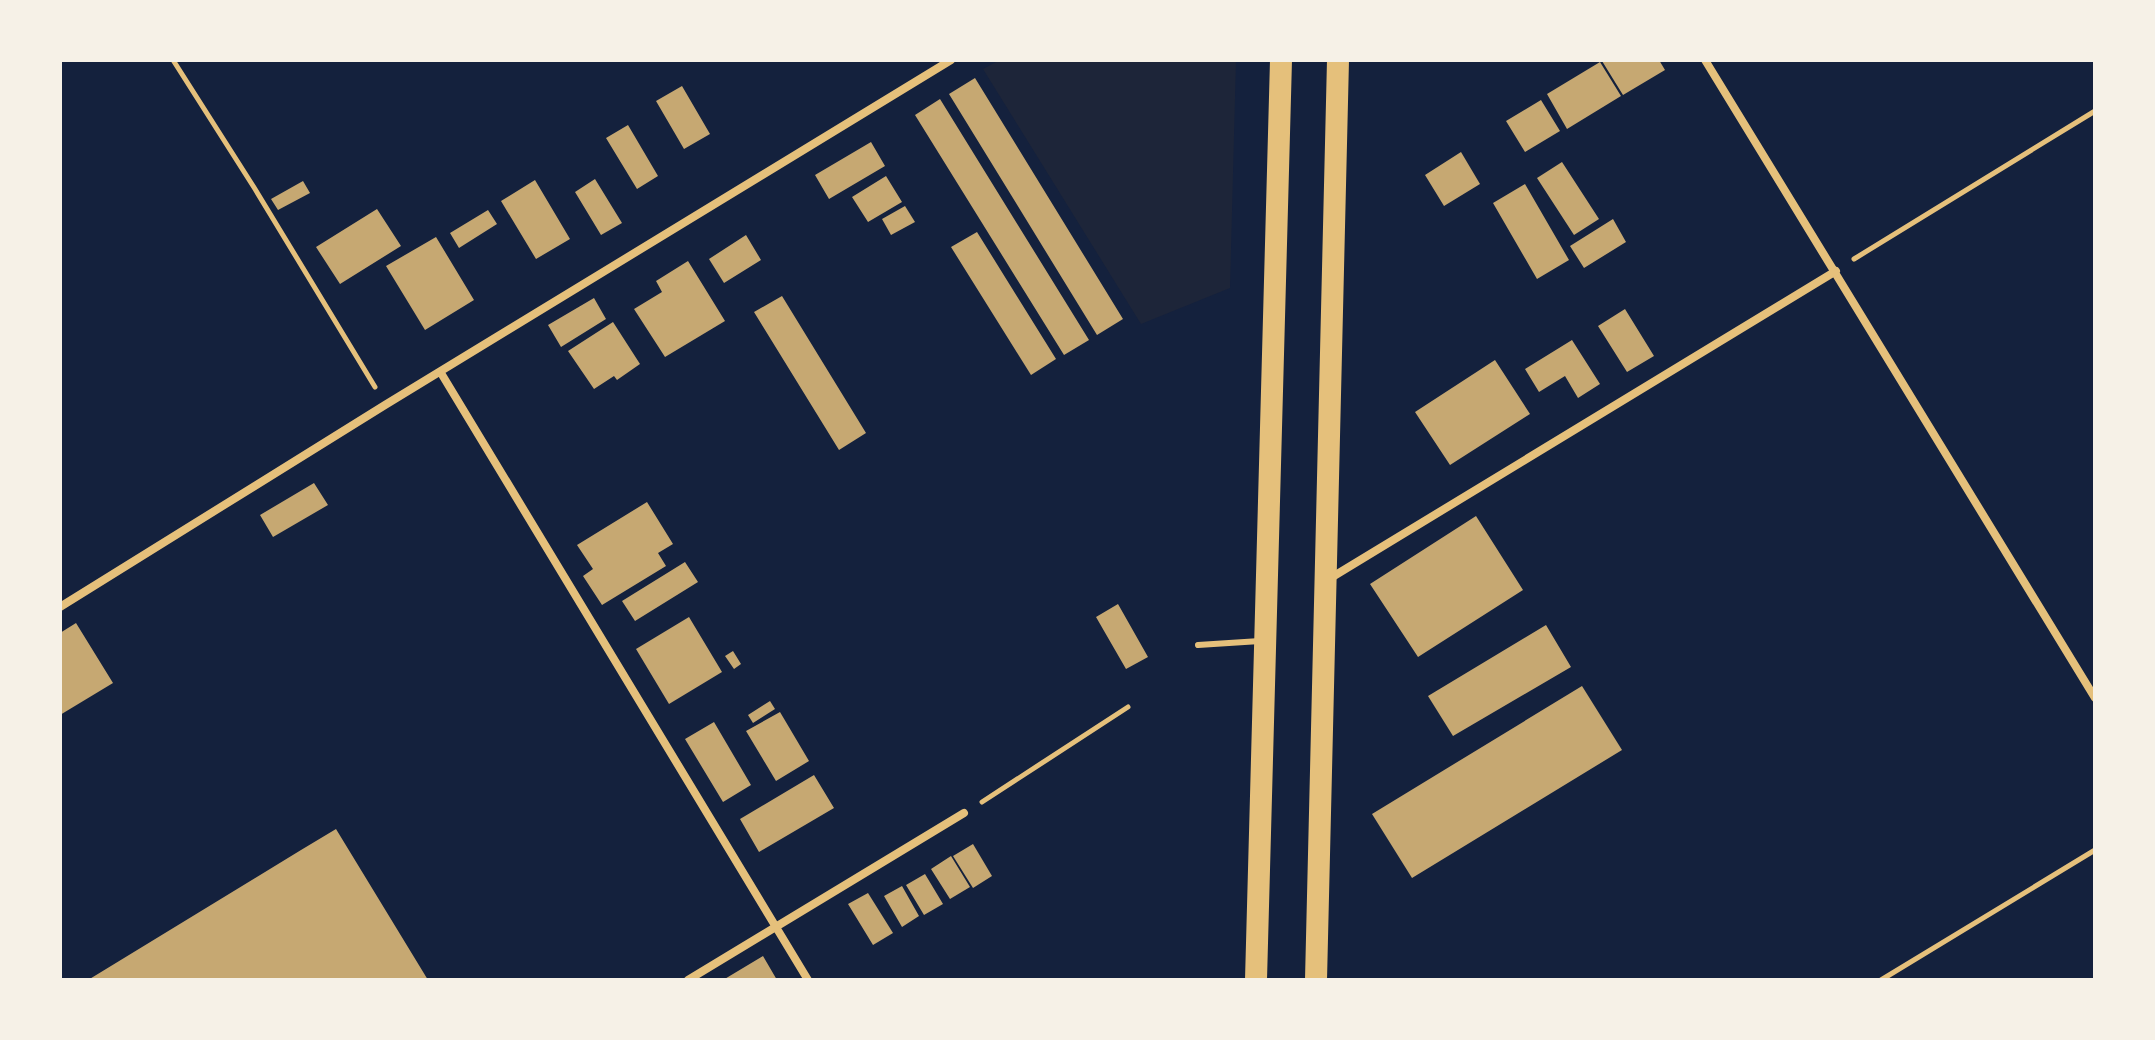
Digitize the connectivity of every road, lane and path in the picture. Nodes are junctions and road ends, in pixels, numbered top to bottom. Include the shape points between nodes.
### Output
1 (173, 60) edge
2 (951, 60) edge
3 (1281, 60) edge
4 (1338, 60) edge
5 (1705, 60) edge
6 (2095, 111) edge
7 (1836, 271) junction
8 (441, 373) junction
9 (385, 405) junction
10 (1325, 582) junction
11 (60, 607) edge
12 (1264, 641) junction
13 (1198, 645) dead end
14 (2095, 698) edge
15 (1128, 707) dead end
16 (964, 813) joint
17 (2095, 850) edge
18 (776, 927) junction
19 (688, 980) edge
20 (808, 980) edge
21 (1256, 980) edge
22 (1316, 980) edge
23 (1881, 980) edge

1 - 9 path
2 - 8 street
3 - 12 highway
4 - 10 highway
5 - 7 street
6 - 7 path
7 - 10 street
7 - 14 street
8 - 9 street
8 - 18 street
9 - 11 street
10 - 22 highway
12 - 13 lane
12 - 21 highway
15 - 16 path
16 - 18 street
17 - 23 path
18 - 19 street
18 - 20 street

